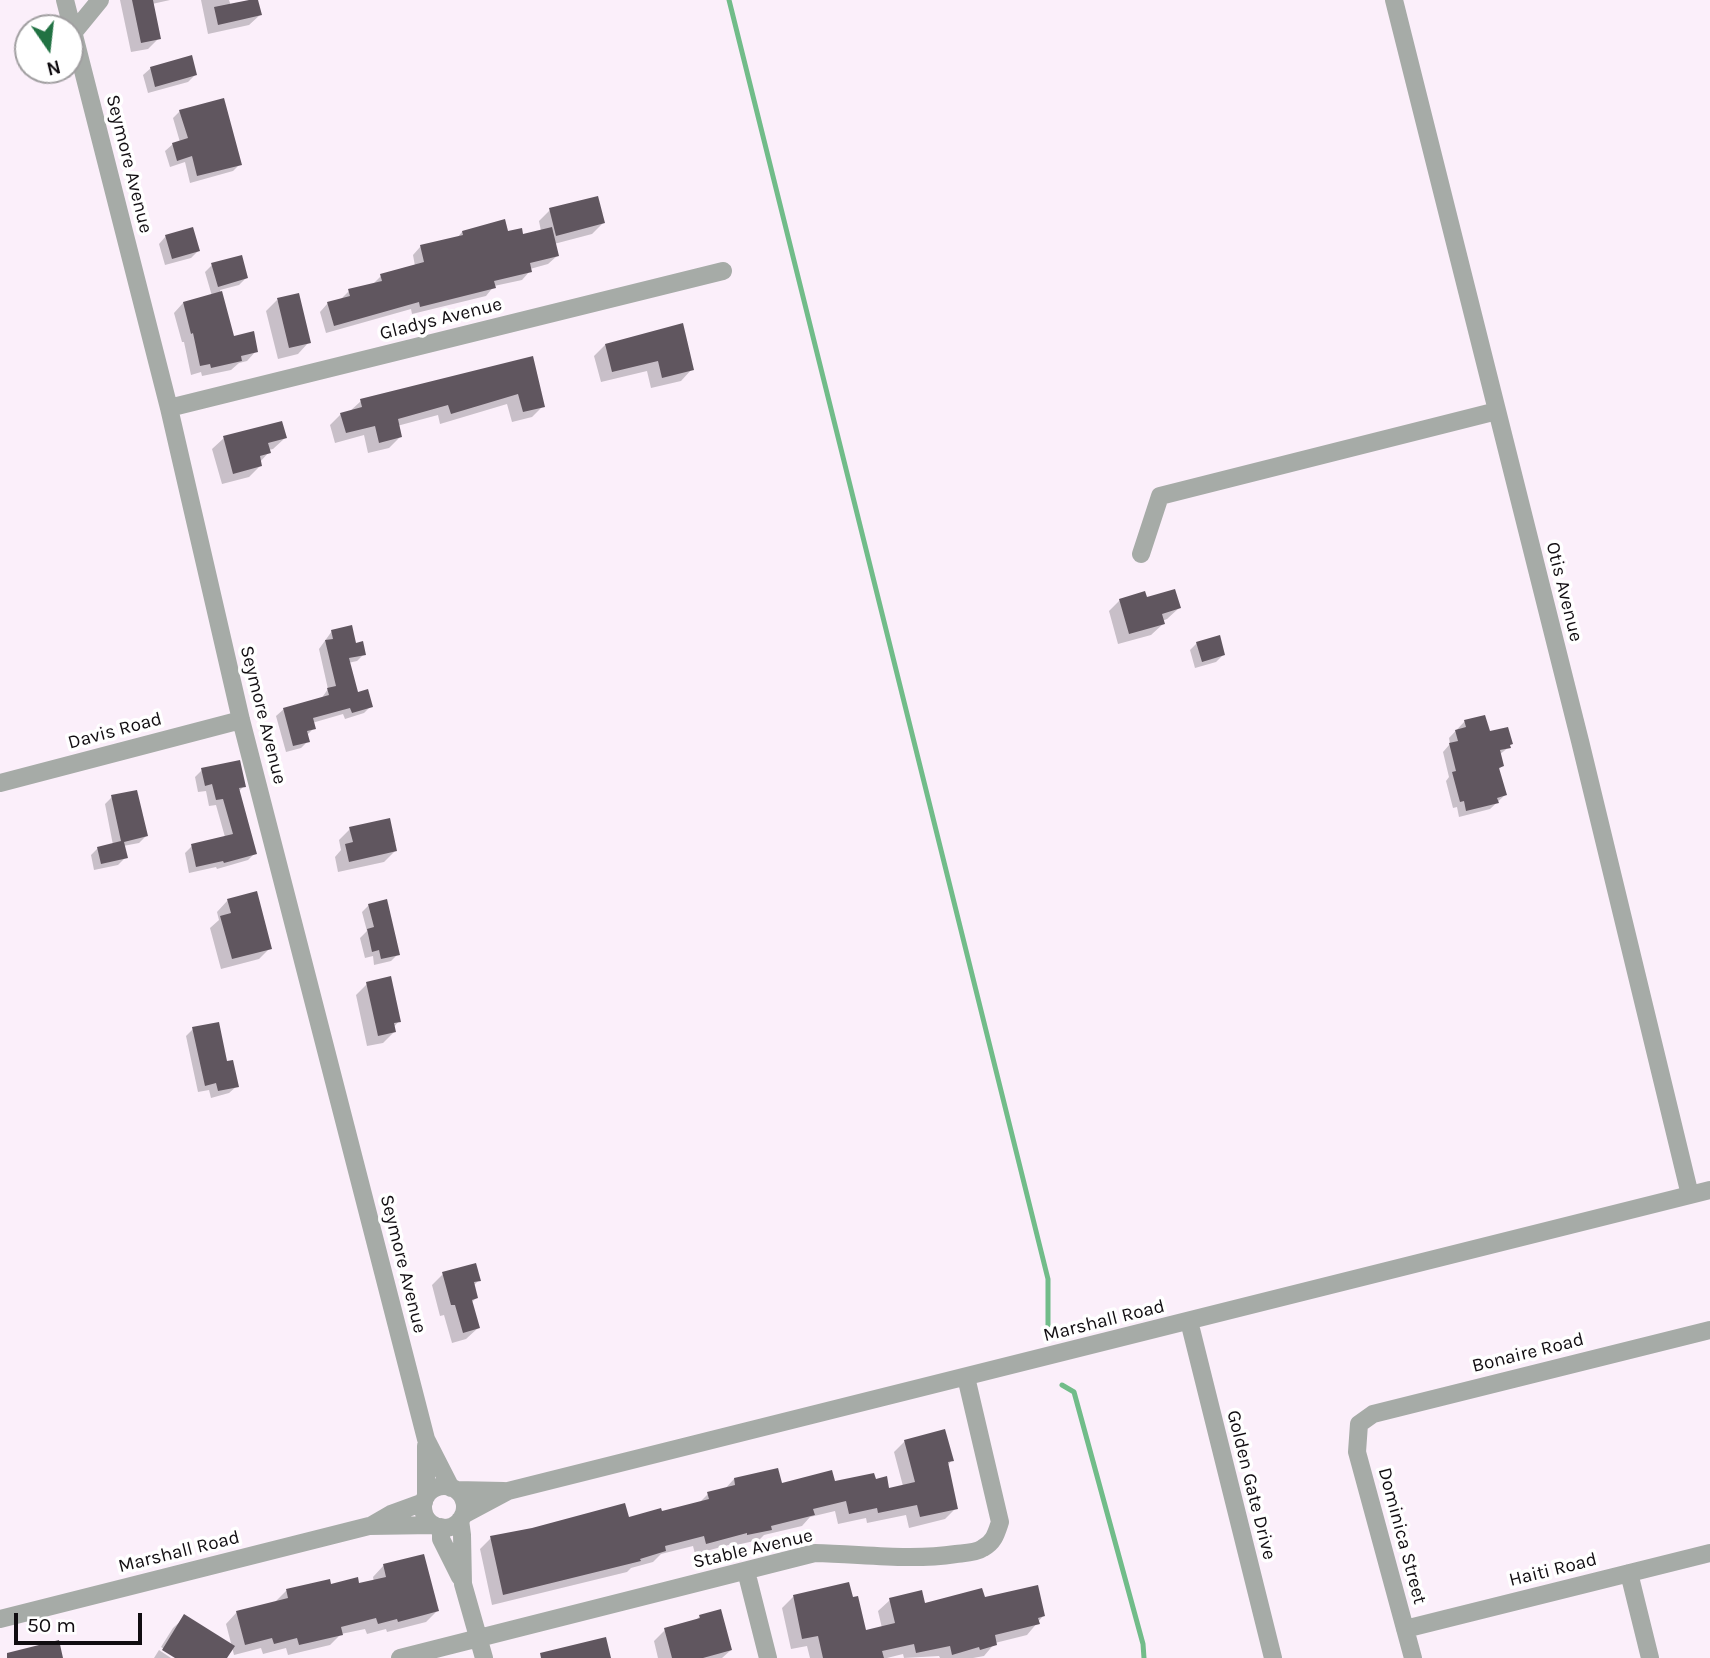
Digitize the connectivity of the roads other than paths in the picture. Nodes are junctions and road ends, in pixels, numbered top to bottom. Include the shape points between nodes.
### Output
1 (100, 0) edge
2 (1394, 0) edge
3 (84, 20) edge
4 (84, 72) edge
5 (723, 271) dead end
6 (169, 408) junction
7 (1497, 411) junction
8 (1141, 554) dead end
9 (241, 720) junction
10 (0, 783) edge
11 (1710, 1190) edge
12 (1690, 1195) junction
13 (1189, 1321) junction
14 (1710, 1330) edge
15 (966, 1377) junction
16 (1359, 1424) joint
17 (426, 1439) junction
18 (454, 1489) junction
19 (508, 1491) junction
20 (425, 1499) junction
21 (461, 1517) junction
22 (369, 1526) junction
23 (437, 1526) junction
24 (1710, 1553) edge
25 (746, 1571) junction
26 (1629, 1573) junction
27 (463, 1584) junction
28 (0, 1619) edge
29 (1405, 1629) junction
30 (478, 1638) junction
31 (400, 1658) edge
32 (484, 1658) edge
33 (768, 1658) edge
34 (1273, 1658) edge
35 (1413, 1658) edge
36 (1650, 1658) edge

1 - 3 street
2 - 7 street, Otis Avenue
4 - 6 street, Seymore Avenue
5 - 6 street, Gladys Avenue
6 - 9 street, Seymore Avenue
7 - 8 street via 1160,496
7 - 12 street, Otis Avenue
9 - 10 street, Davis Road
9 - 17 street, Seymore Avenue
11 - 12 street, Marshall Road
12 - 13 street, Marshall Road
13 - 15 street, Marshall Road
13 - 34 street, Golden Gate Drive
14 - 16 street, Bonaire Road via 1373,1414
15 - 19 street, Marshall Road
15 - 25 street, Stable Avenue via 1000,1522 995,1539 981,1550 935,1557 816,1553
16 - 29 street, Dominica Street via 1357,1452
17 - 18 street, Seymore Avenue
17 - 20 street, Seymore Avenue
18 - 19 street, Marshall Road
18 - 20 street via 434,1489
18 - 21 street via 465,1504
19 - 21 street, Marshall Road
20 - 22 street, Marshall Road
20 - 23 street via 426,1518
21 - 23 street via 451,1527
21 - 27 street
22 - 23 street, Marshall Road
22 - 28 street, Marshall Road
23 - 27 street
24 - 26 street, Haiti Road
25 - 30 street, Stable Avenue
25 - 33 street
26 - 29 street, Haiti Road
26 - 36 street
27 - 30 street
29 - 35 street, Dominica Street
30 - 31 street, Stable Avenue
30 - 32 street

